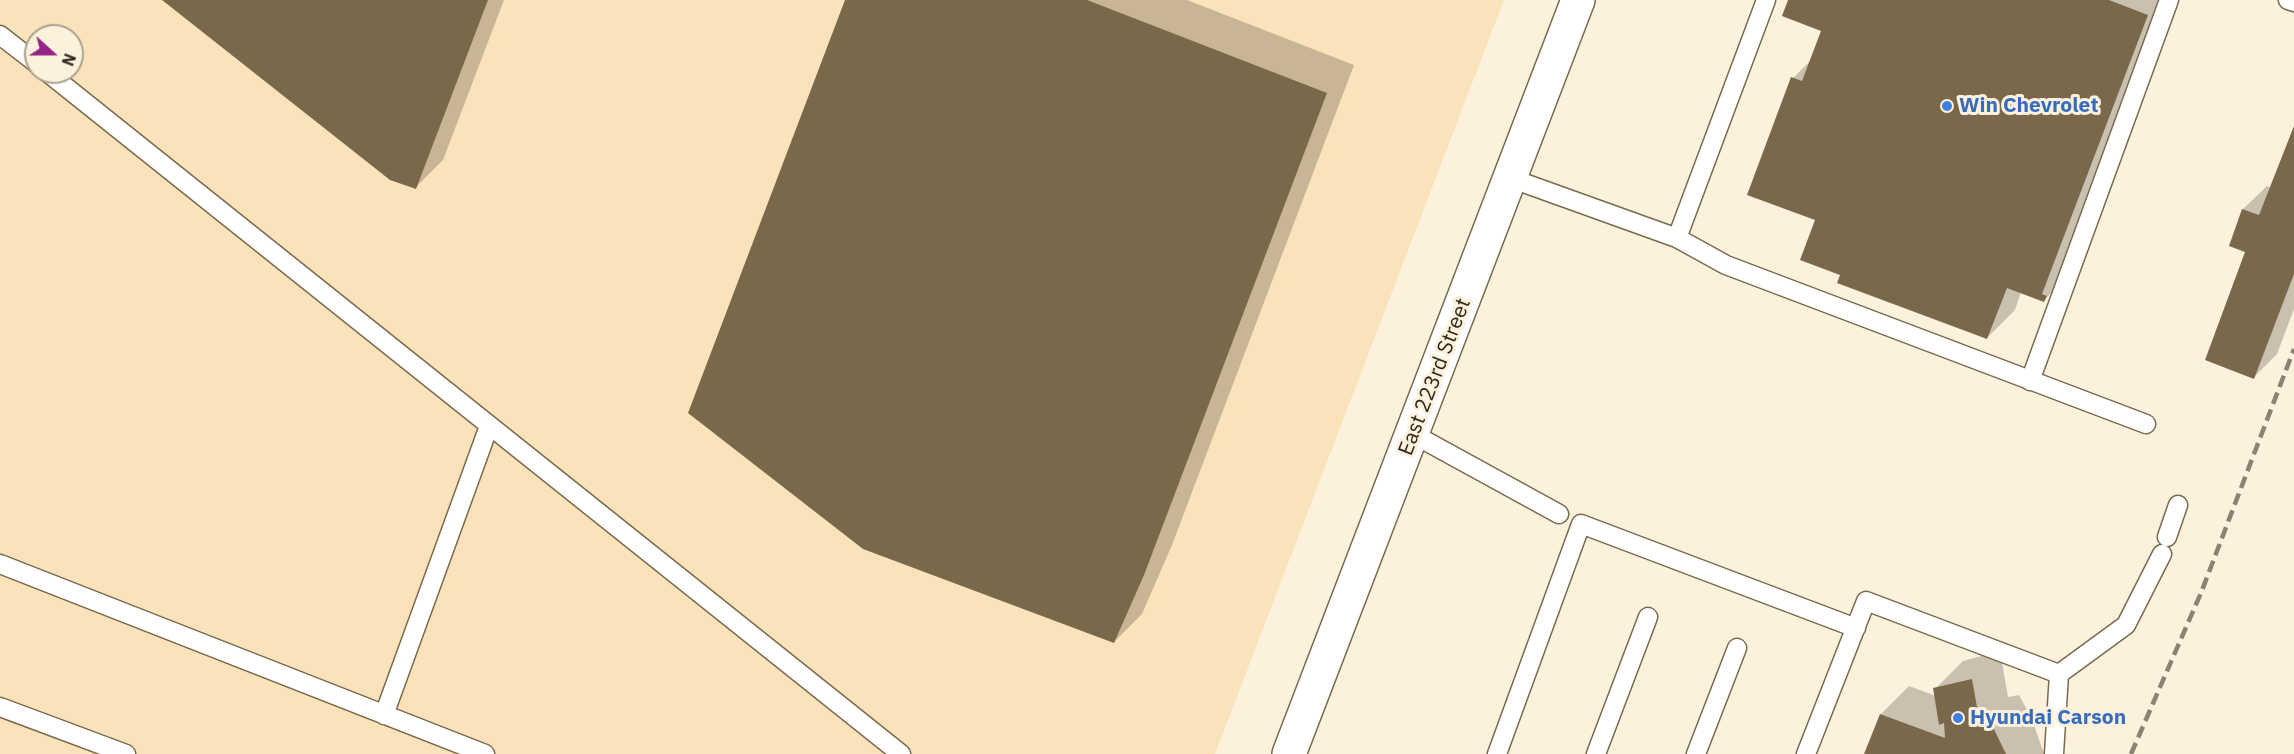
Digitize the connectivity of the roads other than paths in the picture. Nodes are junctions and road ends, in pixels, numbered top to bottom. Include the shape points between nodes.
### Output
1 (1578, 0) edge
2 (1766, 0) edge
3 (2169, 0) edge
4 (2288, 0) edge
5 (2294, 3) edge
6 (0, 35) edge
7 (24, 54) edge
8 (62, 84) edge
9 (1510, 178) junction
10 (1677, 238) junction
11 (2030, 381) junction
12 (2146, 424) dead end
13 (489, 426) junction
14 (1413, 434) junction
15 (2178, 505) dead end
16 (1570, 520) junction
17 (0, 564) edge
18 (1648, 617) dead end
19 (1856, 628) junction
20 (1737, 648) dead end
21 (2059, 674) junction
22 (0, 707) edge
23 (384, 715) junction
24 (126, 754) edge
25 (485, 754) edge
26 (901, 754) edge
27 (1289, 754) edge
28 (1497, 754) edge
29 (1596, 754) edge
30 (1696, 754) edge
31 (1806, 754) edge
32 (2054, 754) edge

1 - 9 main road, East 223rd Street
2 - 10 lane
3 - 11 lane
4 - 5 lane
6 - 7 lane
8 - 13 lane
9 - 10 lane
9 - 14 main road, East 223rd Street
10 - 11 lane via 1726,265
11 - 12 lane
13 - 23 lane
13 - 26 lane
14 - 16 lane
14 - 27 main road, East 223rd Street
15 - 21 lane via 2165,546 2126,625
16 - 19 lane
16 - 28 lane
17 - 23 lane
18 - 29 lane
19 - 21 lane via 1866,601
19 - 31 lane
20 - 30 lane
21 - 32 lane
22 - 24 lane
23 - 25 lane

